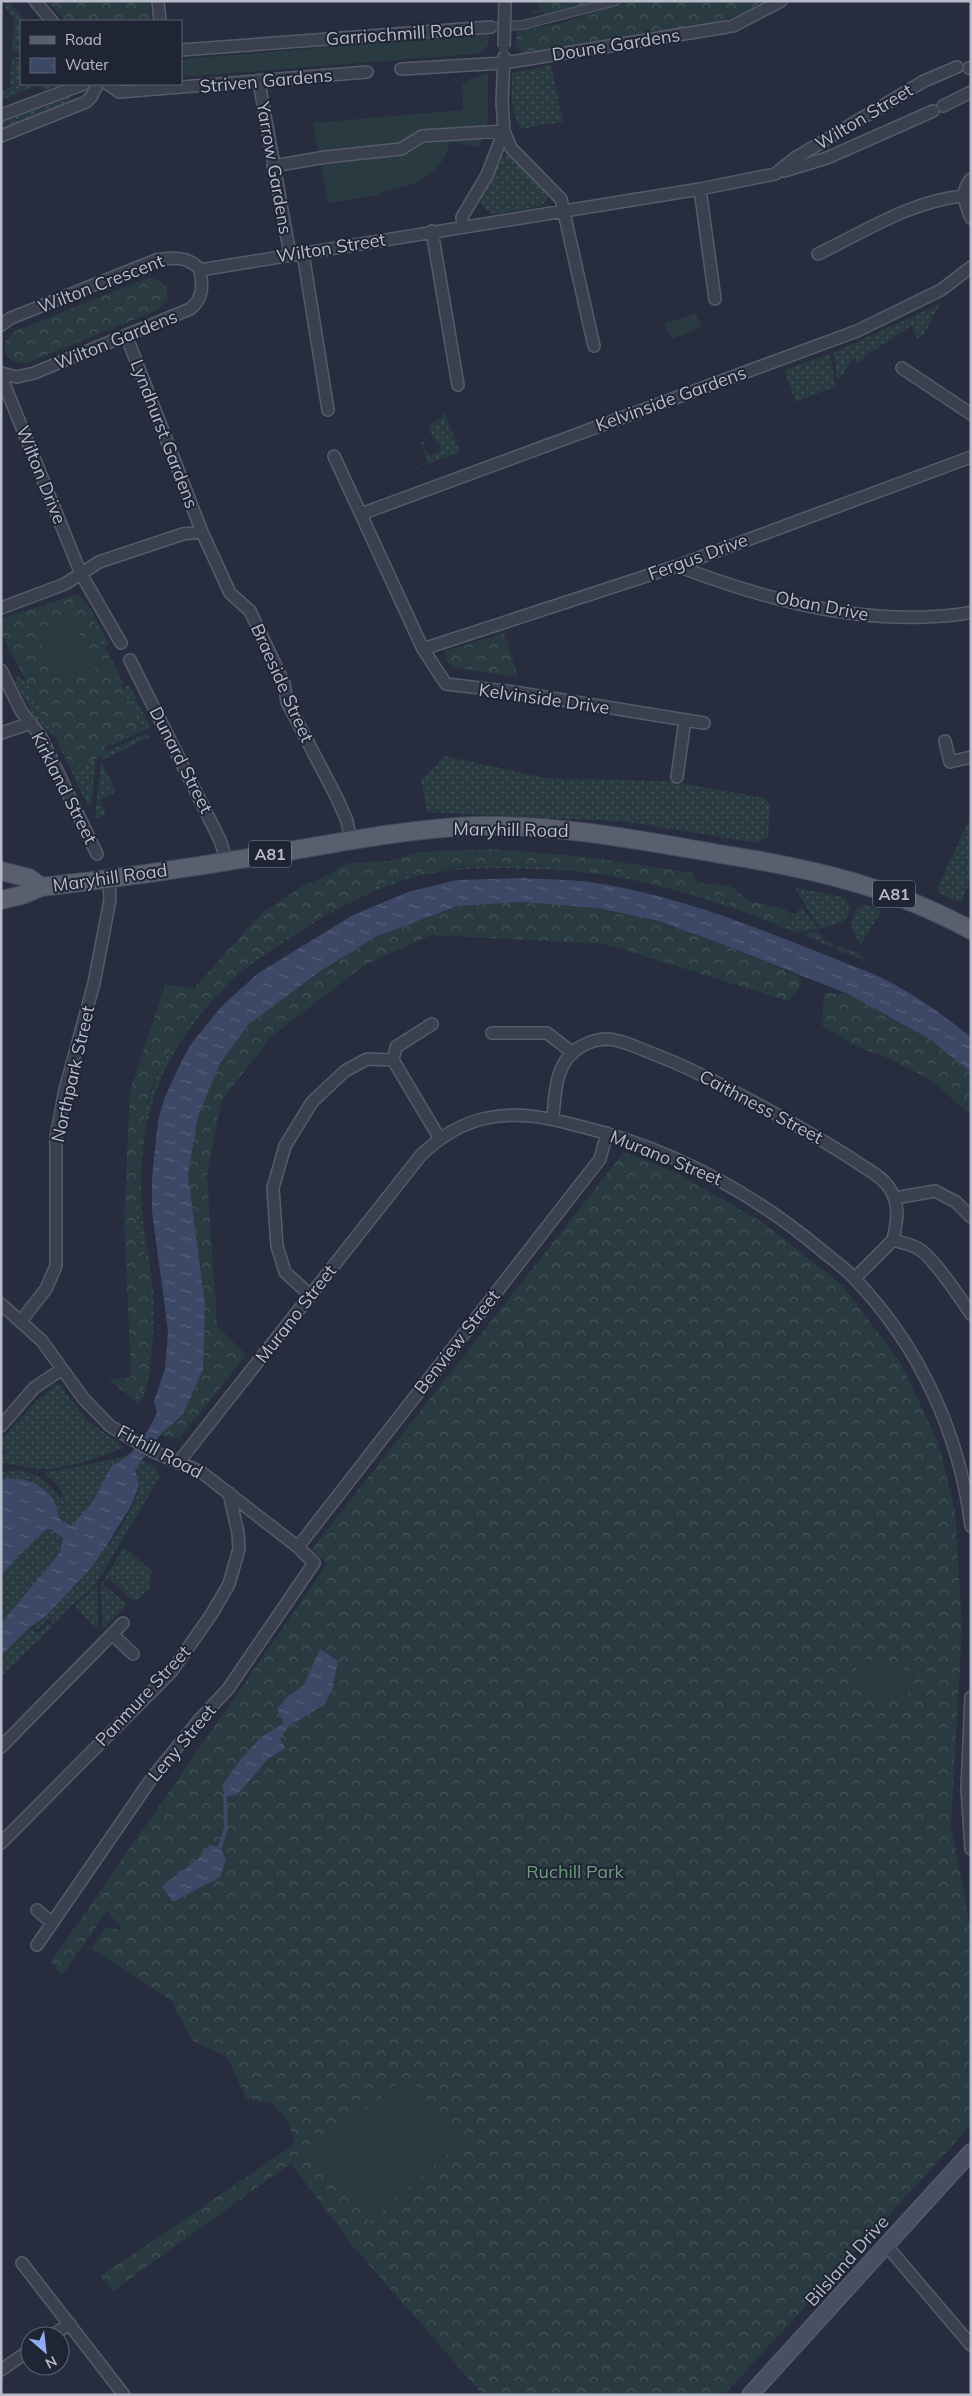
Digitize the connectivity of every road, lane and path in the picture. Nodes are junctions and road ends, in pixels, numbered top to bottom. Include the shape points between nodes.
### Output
1 (35, 1) edge
2 (158, 1) edge
3 (505, 1) edge
4 (616, 1) edge
5 (781, 1) edge
6 (51, 20) edge
7 (160, 20) edge
8 (490, 27) joint
9 (182, 50) edge
10 (504, 63) junction
11 (957, 67) dead end
12 (401, 69) dead end
13 (367, 72) dead end
14 (259, 82) junction
15 (81, 85) edge
16 (97, 85) edge
17 (109, 85) edge
18 (971, 92) edge
19 (1, 115) edge
20 (504, 131) junction
21 (1, 136) edge
22 (273, 166) junction
23 (775, 174) junction
24 (971, 179) edge
25 (700, 189) junction
26 (963, 196) junction
27 (565, 209) junction
28 (971, 218) edge
29 (463, 226) junction
30 (432, 231) junction
31 (303, 253) junction
32 (290, 254) junction
33 (818, 254) dead end
34 (971, 267) edge
35 (200, 270) junction
36 (715, 299) dead end
37 (1, 325) edge
38 (126, 335) junction
39 (594, 346) dead end
40 (902, 368) dead end
41 (1, 374) edge
42 (458, 385) dead end
43 (328, 410) dead end
44 (971, 414) edge
45 (334, 456) dead end
46 (971, 457) edge
47 (361, 514) junction
48 (202, 532) junction
49 (677, 566) junction
50 (81, 574) junction
51 (1, 608) edge
52 (971, 612) edge
53 (121, 643) dead end
54 (423, 649) junction
55 (130, 660) dead end
56 (1, 670) edge
57 (685, 720) junction
58 (31, 722) junction
59 (704, 723) dead end
60 (1, 733) edge
61 (945, 742) dead end
62 (971, 757) edge
63 (677, 777) dead end
64 (351, 841) junction
65 (97, 854) dead end
66 (227, 862) junction
67 (1, 871) edge
68 (109, 879) junction
69 (41, 888) junction
70 (1, 900) edge
71 (971, 930) edge
72 (432, 1024) dead end
73 (492, 1033) dead end
74 (573, 1053) junction
75 (392, 1060) junction
76 (553, 1119) junction
77 (607, 1133) junction
78 (440, 1139) junction
79 (895, 1198) junction
80 (971, 1217) edge
81 (892, 1240) junction
82 (855, 1278) junction
83 (310, 1295) junction
84 (1, 1304) edge
85 (971, 1314) edge
86 (21, 1321) junction
87 (62, 1369) junction
88 (1, 1426) edge
89 (178, 1463) junction
90 (229, 1493) junction
91 (971, 1526) edge
92 (298, 1547) junction
93 (314, 1563) joint
94 (123, 1623) dead end
95 (112, 1634) junction
96 (133, 1654) dead end
97 (971, 1697) edge
98 (1, 1747) edge
99 (1, 1843) edge
100 (971, 1849) edge
101 (37, 1910) dead end
102 (52, 1924) junction
103 (37, 1945) dead end
104 (971, 2152) edge
105 (886, 2245) junction
106 (22, 2263) dead end
107 (70, 2324) junction
108 (67, 2326) edge
109 (970, 2342) edge
110 (20, 2357) edge
111 (1, 2370) edge
112 (124, 2395) edge
113 (750, 2395) edge

1 - 6 street
2 - 7 street
3 - 10 street, bridge
4 - 8 street, Garriochmill Road via 530,24
5 - 10 street, Doune Gardens via 730,27
8 - 9 street, Garriochmill Road
10 - 12 street
10 - 20 street
11 - 23 street, Wilton Street via 924,81 795,158
13 - 14 street, Striven Gardens
14 - 17 street, Striven Gardens via 119,92
14 - 22 street, Yarrow Gardens
15 - 19 street
16 - 21 street via 86,102
18 - 23 street, Wilton Street via 827,158
20 - 22 street via 422,136 401,149
20 - 27 street via 511,148 557,193
20 - 29 street via 487,175 462,217
22 - 32 street, Yarrow Gardens
23 - 25 street, Wilton Street
24 - 26 street
25 - 27 street, Wilton Street
25 - 36 street
26 - 28 street
26 - 33 street via 940,198 910,209
27 - 29 street, Wilton Street
27 - 39 street
29 - 30 street, Wilton Street
30 - 31 street, Wilton Street
30 - 42 street
31 - 32 street, Wilton Street
31 - 43 street
32 - 35 street, Wilton Street
34 - 47 street, Kelvinside Gardens via 942,290 857,331
35 - 37 street, Wilton Crescent via 180,258 156,260 11,318
35 - 38 street, Wilton Gardens via 202,292 195,305 183,313
38 - 41 street, Wilton Gardens via 23,376
38 - 48 street, Lyndhurst Gardens
40 - 44 street
41 - 50 street, Wilton Drive
45 - 47 street, Kelvinside Drive
46 - 49 street, Fergus Drive
47 - 54 street, Kelvinside Drive
48 - 50 street via 183,534 108,559
48 - 64 street, Braeside Street via 230,593 250,611 284,683 287,702 340,804
49 - 52 street, Oban Drive via 723,584 845,613 904,618
49 - 54 street, Fergus Drive
50 - 51 street via 65,584
50 - 53 street
54 - 57 street, Kelvinside Drive via 446,684
55 - 66 street, Dunard Street via 220,840
56 - 58 street, Kirkland Street via 21,711
57 - 59 street, Kelvinside Drive
57 - 63 street
58 - 60 street
58 - 65 street, Kirkland Street
61 - 62 street via 950,762
64 - 66 main road, Maryhill Road / A81
64 - 71 main road, Maryhill Road / A81 via 475,826 605,834 840,878 896,894
66 - 68 main road, Maryhill Road / A81
67 - 69 main road, Maryhill Road via 29,878
68 - 69 main road, Maryhill Road / A81
68 - 86 street, Northpark Street via 110,900 94,983 65,1090 56,1137 56,1266 46,1289
69 - 70 main road, Maryhill Road / A81
72 - 75 street via 396,1047
73 - 74 street via 546,1033
74 - 76 street via 559,1074
74 - 79 street, Caithness Street via 582,1046 608,1039 675,1062 837,1149 882,1180
75 - 78 street
75 - 83 street via 367,1059 345,1070 312,1102 285,1146 273,1188 277,1246 285,1272
76 - 77 street, Murano Street
76 - 78 street, Murano Street via 528,1115 488,1118 468,1124
77 - 82 street, Murano Street via 652,1148 729,1184 794,1227
77 - 92 street, Benview Street via 601,1158
78 - 83 street, Murano Street via 410,1168
79 - 80 street via 935,1191 956,1202
79 - 81 street via 897,1217
81 - 82 street
81 - 85 street via 920,1249
82 - 91 street, Murano Street via 914,1356 928,1382 957,1457
83 - 89 street, Murano Street
84 - 86 street, Firhill Road
86 - 87 street, Firhill Road via 47,1347
87 - 88 street via 34,1388
87 - 89 street, Firhill Road via 110,1426 130,1440
89 - 90 street, Firhill Road via 201,1472
90 - 92 street, Firhill Road
90 - 99 street, Panmure Street via 239,1550 229,1584 211,1615 167,1676
92 - 93 street, Firhill Road
93 - 102 street, Leny Street via 228,1689 152,1778
94 - 95 street
95 - 96 street
95 - 98 street
97 - 100 street via 968,1788
101 - 102 street
102 - 103 street, Leny Street
104 - 105 main road, Bilsland Drive
105 - 109 street
105 - 113 main road, Bilsland Drive
106 - 107 street
107 - 108 street
107 - 112 street
110 - 111 street

